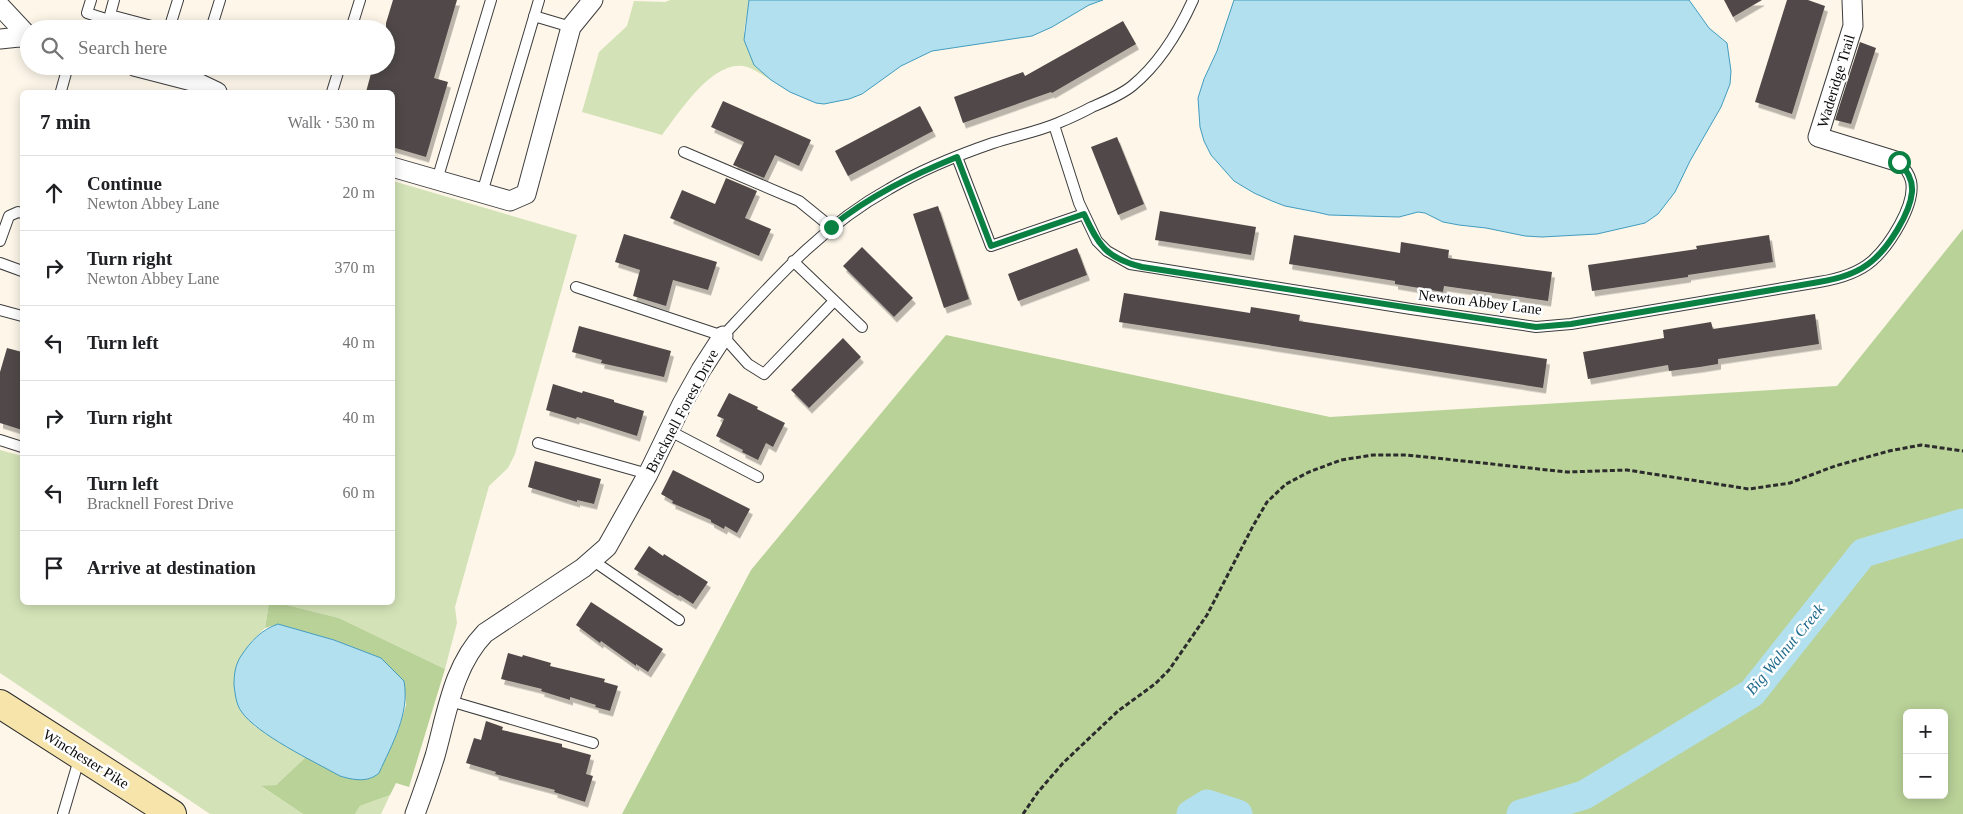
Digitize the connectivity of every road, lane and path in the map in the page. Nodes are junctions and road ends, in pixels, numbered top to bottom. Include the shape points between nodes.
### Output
1 (91, 0) edge
2 (114, 0) edge
3 (178, 0) edge
4 (220, 0) edge
5 (360, 0) edge
6 (490, 0) edge
7 (538, 0) edge
8 (593, 0) edge
9 (1193, 0) edge
10 (1852, 0) edge
11 (0, 6) edge
12 (534, 16) junction
13 (105, 20) edge
14 (108, 20) edge
15 (172, 20) edge
16 (214, 20) edge
17 (354, 20) edge
18 (571, 27) junction
19 (20, 28) edge
20 (20, 37) edge
21 (0, 39) edge
22 (66, 75) edge
23 (174, 75) edge
24 (337, 75) edge
25 (197, 80) edge
26 (63, 90) edge
27 (214, 90) edge
28 (333, 90) edge
29 (1054, 124) junction
30 (684, 152) dead end
31 (957, 157) junction
32 (1899, 162) joint
33 (395, 168) edge
34 (437, 180) junction
35 (482, 193) junction
36 (20, 212) edge
37 (1084, 214) junction
38 (831, 227) junction
39 (0, 241) edge
40 (793, 261) junction
41 (0, 263) edge
42 (20, 270) edge
43 (576, 287) dead end
44 (834, 301) junction
45 (0, 310) edge
46 (20, 315) edge
47 (862, 327) dead end
48 (723, 336) junction
49 (670, 431) junction
50 (0, 440) edge
51 (538, 443) dead end
52 (20, 446) edge
53 (1963, 451) edge
54 (648, 474) junction
55 (758, 477) dead end
56 (592, 560) junction
57 (679, 620) dead end
58 (450, 701) junction
59 (1, 707) edge
60 (593, 743) dead end
61 (81, 755) junction
62 (63, 814) edge
63 (172, 814) edge
64 (415, 814) edge
65 (1023, 814) edge

1 - 13 lane via 87,13
2 - 14 lane
3 - 15 lane
4 - 16 lane
5 - 17 lane
6 - 34 lane
7 - 12 lane
8 - 18 street
9 - 29 lane, Bracknell Forest Drive via 1182,26 1160,57 1132,86 1106,102
10 - 32 street, Waderidge Trail via 1853,26 1818,138
11 - 19 street
12 - 18 lane
12 - 35 lane
18 - 35 street via 526,194 510,201
20 - 21 street
22 - 26 lane
23 - 25 street
24 - 28 lane
25 - 27 street
29 - 31 lane, Bracknell Forest Drive
29 - 37 lane, Newton Abbey Lane
30 - 38 lane via 799,201
31 - 37 lane via 991,246
31 - 38 lane, Bracknell Forest Drive via 889,189
32 - 37 lane, Newton Abbey Lane via 1911,181 1910,201 1888,243 1872,261 1854,273 1810,284 1536,327 1142,267 1118,259 1107,251 1097,241
33 - 34 street
34 - 35 street
36 - 39 lane via 9,216
38 - 40 lane, Bracknell Forest Drive
40 - 44 lane
40 - 48 lane, Bracknell Forest Drive
41 - 42 lane
43 - 48 lane
44 - 47 lane
44 - 48 lane via 764,374 748,364
45 - 46 lane
48 - 49 street, Bracknell Forest Drive via 701,370
49 - 54 street, Bracknell Forest Drive
49 - 55 lane
50 - 52 lane
51 - 54 lane
53 - 65 path via 1921,445 1834,466 1790,483 1749,489 1627,470 1567,472 1407,455 1349,459 1310,472 1286,484 1267,502 1207,615 1169,670 1118,711 1063,763
54 - 56 street, Bracknell Forest Drive via 606,547
56 - 57 lane
56 - 58 street, Bracknell Forest Drive via 484,633 467,656
58 - 60 lane
58 - 64 street, Bracknell Forest Drive
59 - 61 main road, Winchester Pike
61 - 62 lane
61 - 63 main road, Winchester Pike

